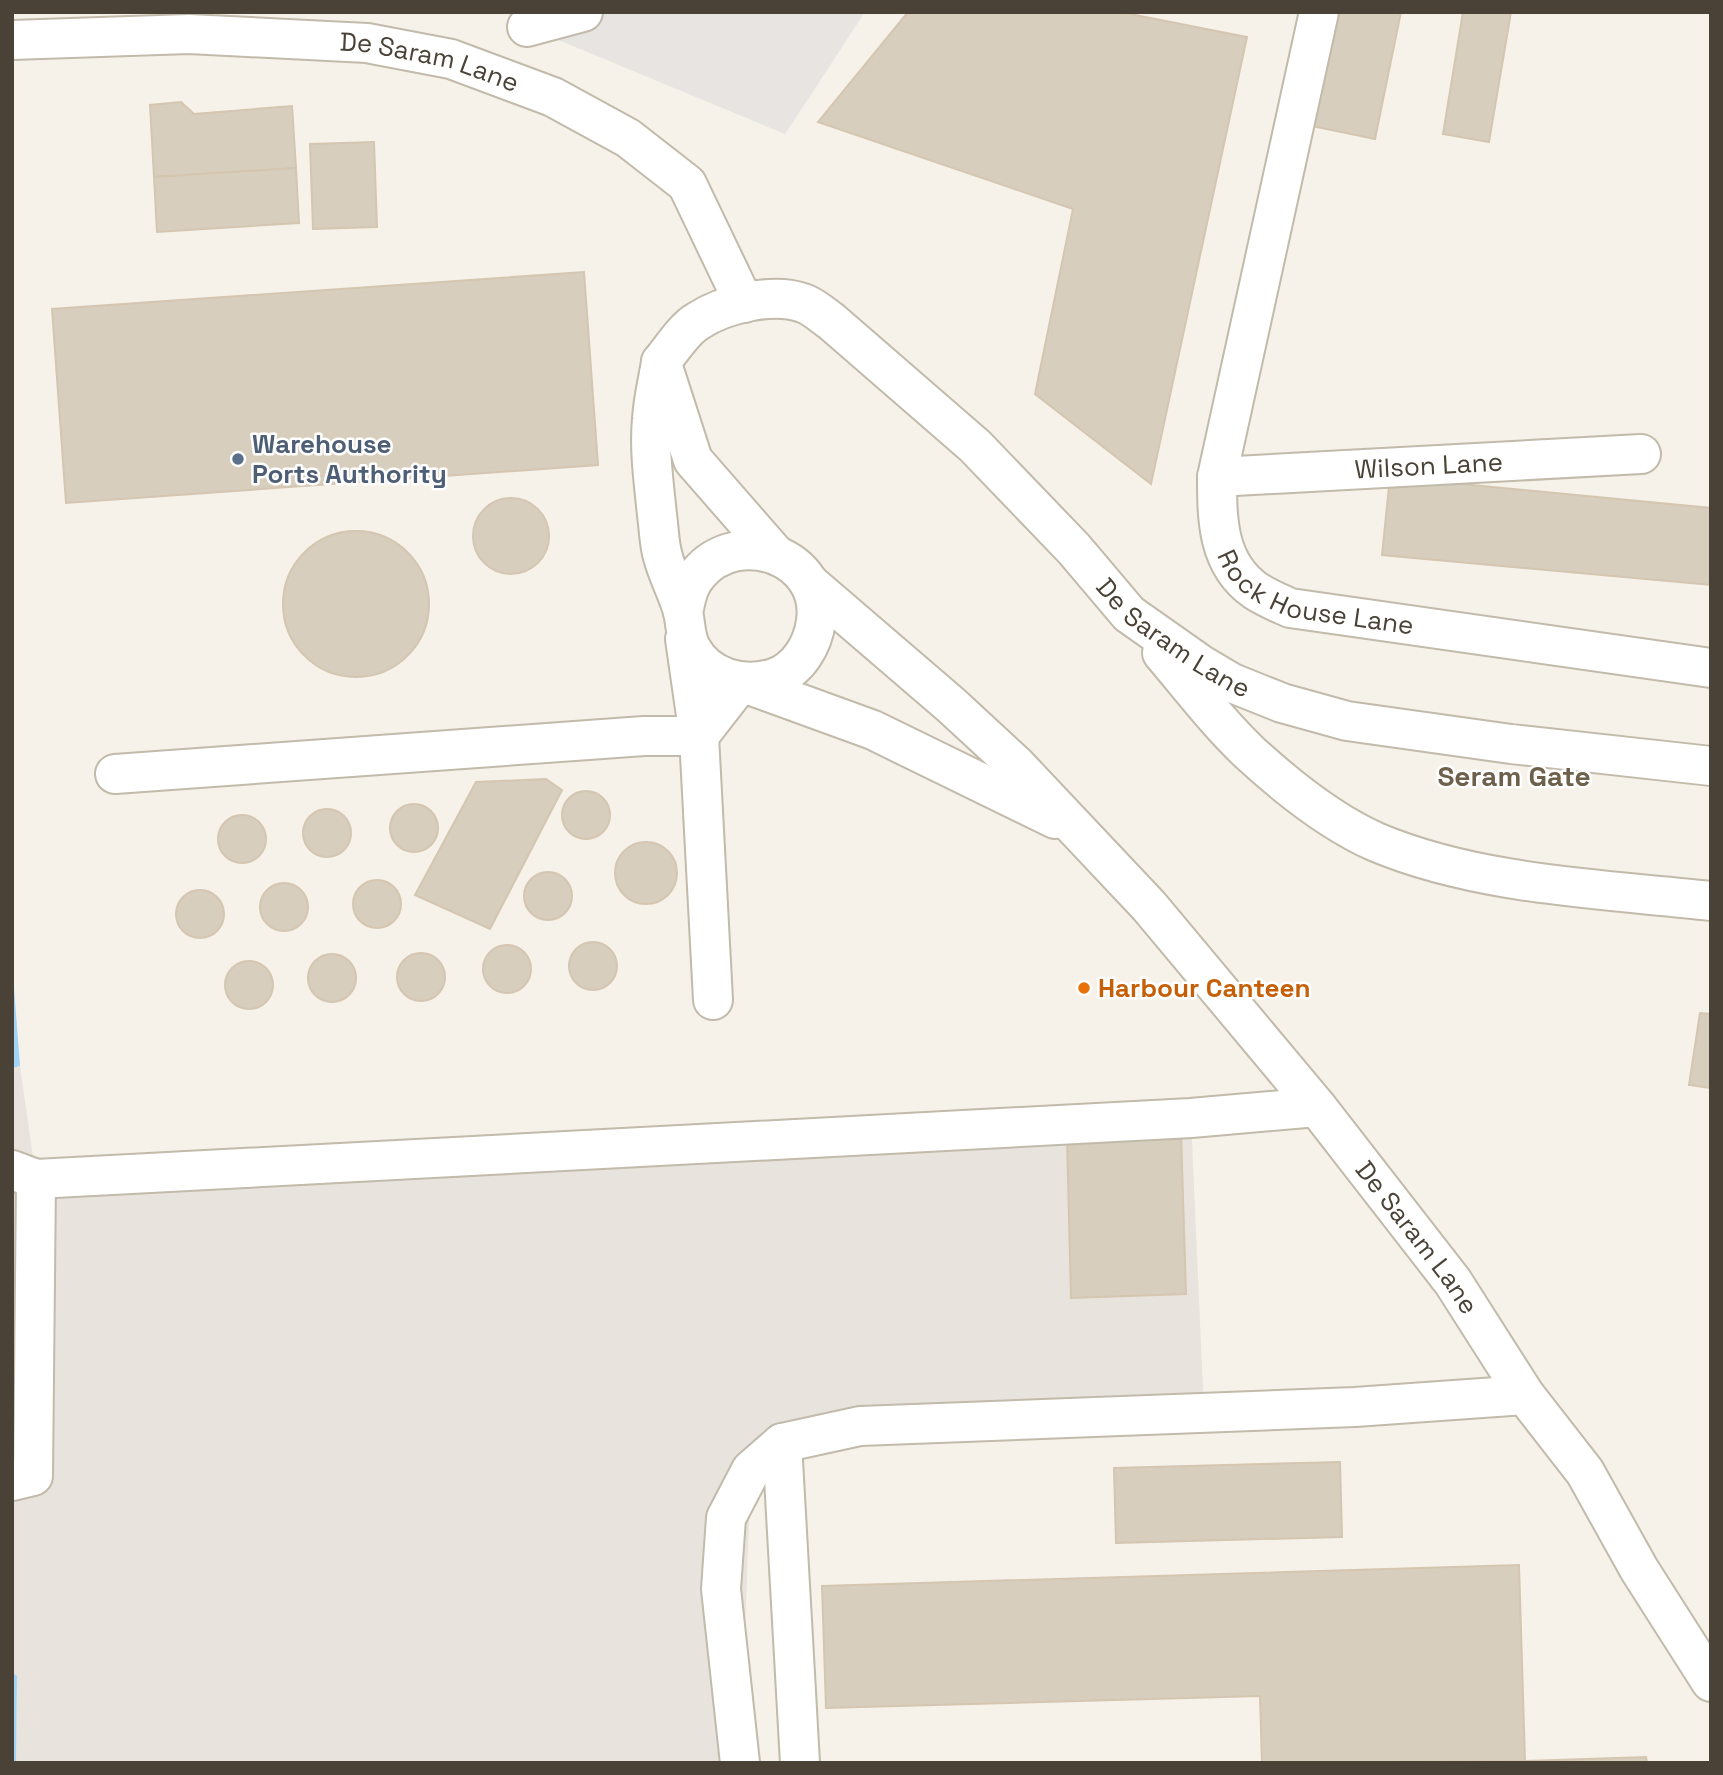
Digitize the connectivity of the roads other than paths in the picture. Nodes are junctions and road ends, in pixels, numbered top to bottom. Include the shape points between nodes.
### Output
1 (583, 12) edge
2 (1319, 12) edge
3 (527, 27) dead end
4 (12, 40) edge
5 (744, 303) junction
6 (661, 362) junction
7 (1641, 454) dead end
8 (1217, 477) junction
9 (775, 554) junction
10 (809, 583) junction
11 (1129, 614) junction
12 (683, 621) junction
13 (1711, 668) edge
14 (741, 682) junction
15 (699, 736) junction
16 (1711, 766) edge
17 (115, 774) dead end
18 (1076, 829) junction
19 (1711, 901) edge
20 (713, 1000) dead end
21 (1317, 1107) junction
22 (24, 1175) edge
23 (24, 1301) edge
24 (1525, 1395) junction
25 (782, 1443) junction
26 (12, 1481) edge
27 (1711, 1682) edge
28 (740, 1763) edge
29 (800, 1763) edge

1 - 3 street
2 - 8 street, Rock House Lane
4 - 5 street, De Saram Lane via 189,34 367,43 451,59 552,97 628,138 687,184
5 - 6 street, De Saram Lane via 696,321
5 - 11 street, De Saram Lane via 777,297 805,303 831,321 975,446
6 - 9 street via 693,460
6 - 12 street via 652,420 654,485 662,556
7 - 8 street, Wilson Lane
8 - 13 street, Rock House Lane via 1217,524 1231,566 1255,590 1290,608
9 - 10 street
9 - 12 street via 732,551 713,560 697,574 687,593
10 - 14 street via 817,618 806,653 778,677
10 - 18 street, De Saram Lane via 998,748
11 - 16 street, De Saram Lane via 1231,683 1347,721
11 - 19 street via 1248,752 1328,814 1375,841 1445,865 1509,878
12 - 14 street via 691,649 704,665
12 - 15 street
14 - 15 street
14 - 18 street via 873,730
15 - 17 street via 644,736
15 - 20 street
18 - 21 street, De Saram Lane via 1149,906
21 - 22 street via 1164,1119
21 - 24 street, De Saram Lane via 1452,1282
22 - 23 street
23 - 26 street via 33,1476
24 - 25 street via 860,1426
24 - 27 street, De Saram Lane via 1585,1472 1639,1569
25 - 28 street via 751,1470 726,1518 721,1589
25 - 29 street

